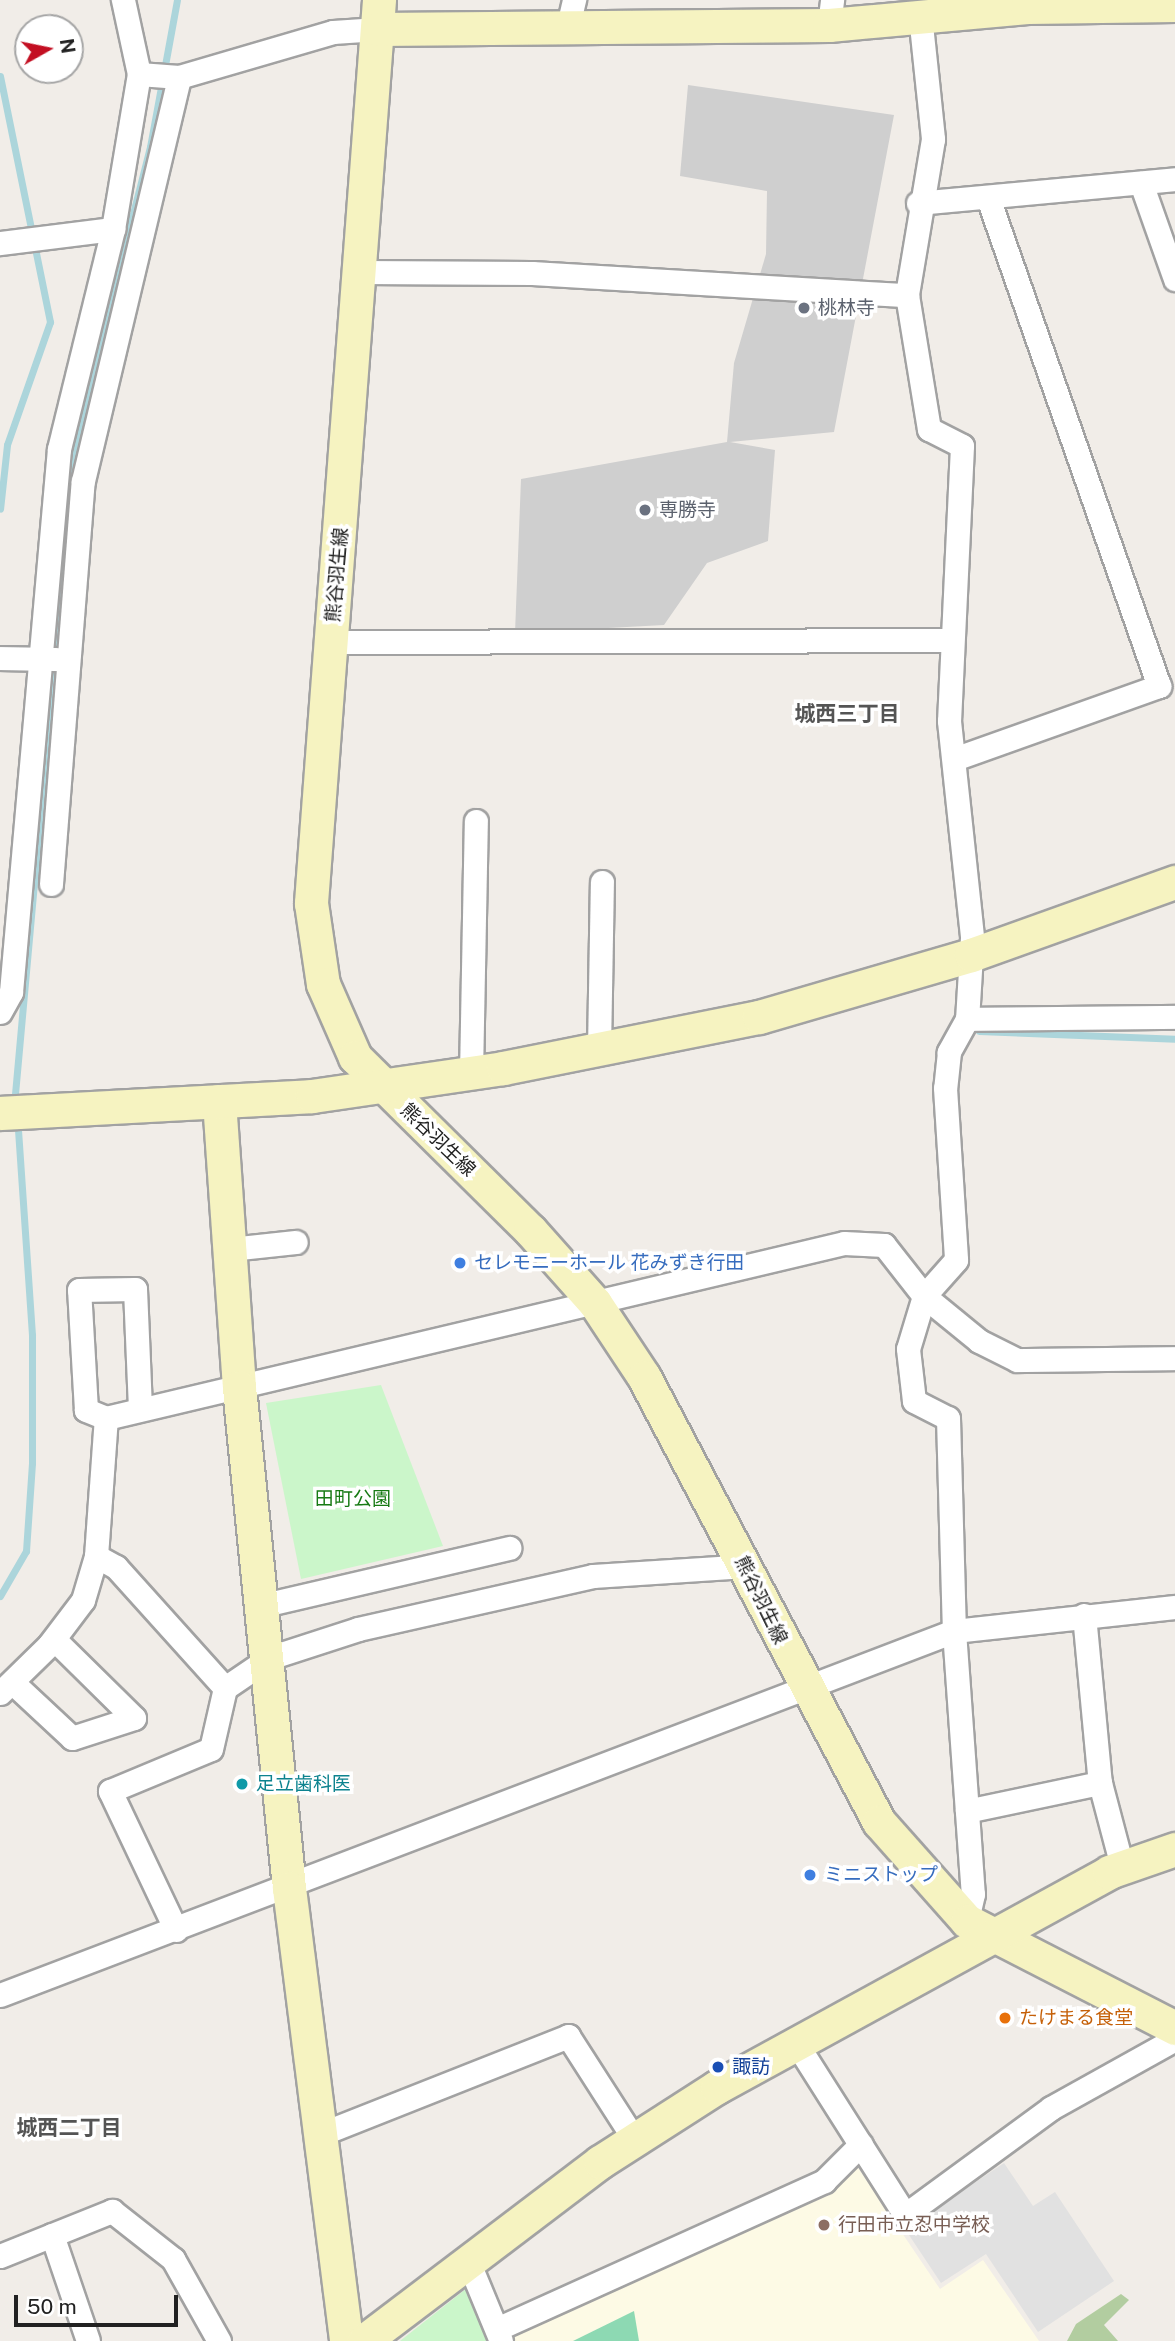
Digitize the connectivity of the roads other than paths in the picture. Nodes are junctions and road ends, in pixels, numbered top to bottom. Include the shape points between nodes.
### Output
1 (123, 0) edge
2 (1063, 2) edge
3 (1175, 5) edge
4 (831, 12) edge
5 (571, 13) edge
6 (379, 14) edge
7 (920, 15) junction
8 (161, 76) junction
9 (1175, 179) edge
10 (1141, 183) junction
11 (988, 198) junction
12 (918, 203) junction
13 (113, 229) junction
14 (0, 243) edge
15 (361, 272) junction
16 (1175, 279) edge
17 (908, 295) junction
18 (943, 640) junction
19 (332, 642) junction
20 (0, 658) edge
21 (55, 659) junction
22 (1167, 682) edge
23 (954, 759) junction
24 (476, 821) dead end
25 (602, 882) dead end
26 (1175, 882) edge
27 (51, 884) dead end
28 (971, 955) junction
29 (0, 1012) edge
30 (1175, 1017) edge
31 (967, 1018) junction
32 (599, 1049) junction
33 (471, 1074) junction
34 (384, 1088) junction
35 (219, 1101) junction
36 (0, 1113) edge
37 (296, 1242) dead end
38 (230, 1249) junction
39 (924, 1296) junction
40 (595, 1303) junction
41 (1175, 1358) edge
42 (239, 1387) junction
43 (140, 1409) junction
44 (106, 1418) junction
45 (509, 1548) dead end
46 (96, 1556) junction
47 (746, 1566) junction
48 (264, 1605) junction
49 (1175, 1607) edge
50 (1084, 1615) junction
51 (954, 1630) junction
52 (54, 1639) junction
53 (269, 1658) junction
54 (6, 1688) edge
55 (225, 1688) junction
56 (805, 1691) junction
57 (1100, 1783) junction
58 (967, 1811) junction
59 (1175, 1849) edge
60 (1122, 1866) junction
61 (289, 1888) junction
62 (176, 1930) junction
63 (980, 1930) junction
64 (0, 1995) edge
65 (1175, 2028) edge
66 (1175, 2039) edge
67 (796, 2043) junction
68 (321, 2134) junction
69 (634, 2139) junction
70 (861, 2144) junction
71 (52, 2235) junction
72 (0, 2256) edge
73 (468, 2261) junction
74 (500, 2335) edge
75 (88, 2341) edge
76 (219, 2341) edge
77 (346, 2341) edge
78 (364, 2341) edge

1 - 8 street
2 - 3 street
2 - 7 street
4 - 5 street
4 - 7 street
5 - 6 street
6 - 8 street via 333,32
6 - 15 street, 熊谷羽生線
7 - 12 street via 933,139
8 - 13 street
8 - 21 street via 83,481
9 - 10 street
10 - 11 street
10 - 16 street
11 - 12 street
11 - 22 street
12 - 17 street
13 - 14 street
13 - 21 street via 59,449
15 - 17 street via 532,273
15 - 19 street, 熊谷羽生線
17 - 18 street via 929,429 962,446
18 - 19 street
18 - 23 street
19 - 34 street, 熊谷羽生線 via 311,903 313,944 344,1034
20 - 21 street
21 - 27 street
21 - 29 street via 11,992
22 - 23 street
23 - 28 street via 972,909
24 - 33 street
25 - 32 street
26 - 28 street
28 - 31 street
28 - 32 street via 759,1017
30 - 31 street
31 - 39 street via 949,1052 946,1088 956,1260
32 - 33 street
33 - 34 street
34 - 35 street
34 - 40 street, 熊谷羽生線 via 530,1230
35 - 36 street
35 - 38 street
37 - 38 street
38 - 42 street
39 - 40 street via 884,1245 844,1243
39 - 41 street via 979,1341 1017,1360
39 - 51 street via 908,1349 914,1401 948,1418
40 - 42 street
40 - 47 street, 熊谷羽生線 via 644,1377
42 - 43 street
42 - 48 street
43 - 44 street
43 - 44 street via 135,1289 79,1290 86,1410
44 - 46 street
45 - 48 street
46 - 52 street via 83,1600
46 - 55 street via 116,1567
47 - 53 street via 593,1576 358,1629
47 - 56 street, 熊谷羽生線
48 - 53 street
49 - 50 street
50 - 51 street
50 - 57 street
51 - 56 street
51 - 58 street
52 - 54 street
52 - 54 street via 134,1717 72,1738
53 - 55 street
53 - 61 street
55 - 62 street via 211,1749 110,1791
56 - 61 street
56 - 63 street, 熊谷羽生線 via 879,1822
57 - 58 street
57 - 60 street
58 - 63 street
59 - 60 street
60 - 63 street
61 - 62 street
61 - 68 street
62 - 64 street
63 - 65 street, 熊谷羽生線
63 - 67 street
66 - 70 street via 1051,2108 905,2215
67 - 69 street
67 - 70 street
68 - 69 street via 568,2036
68 - 77 street
69 - 73 street
70 - 74 street via 824,2181
71 - 72 street
71 - 75 street
71 - 76 street via 112,2211 178,2266
73 - 74 street
73 - 78 street

